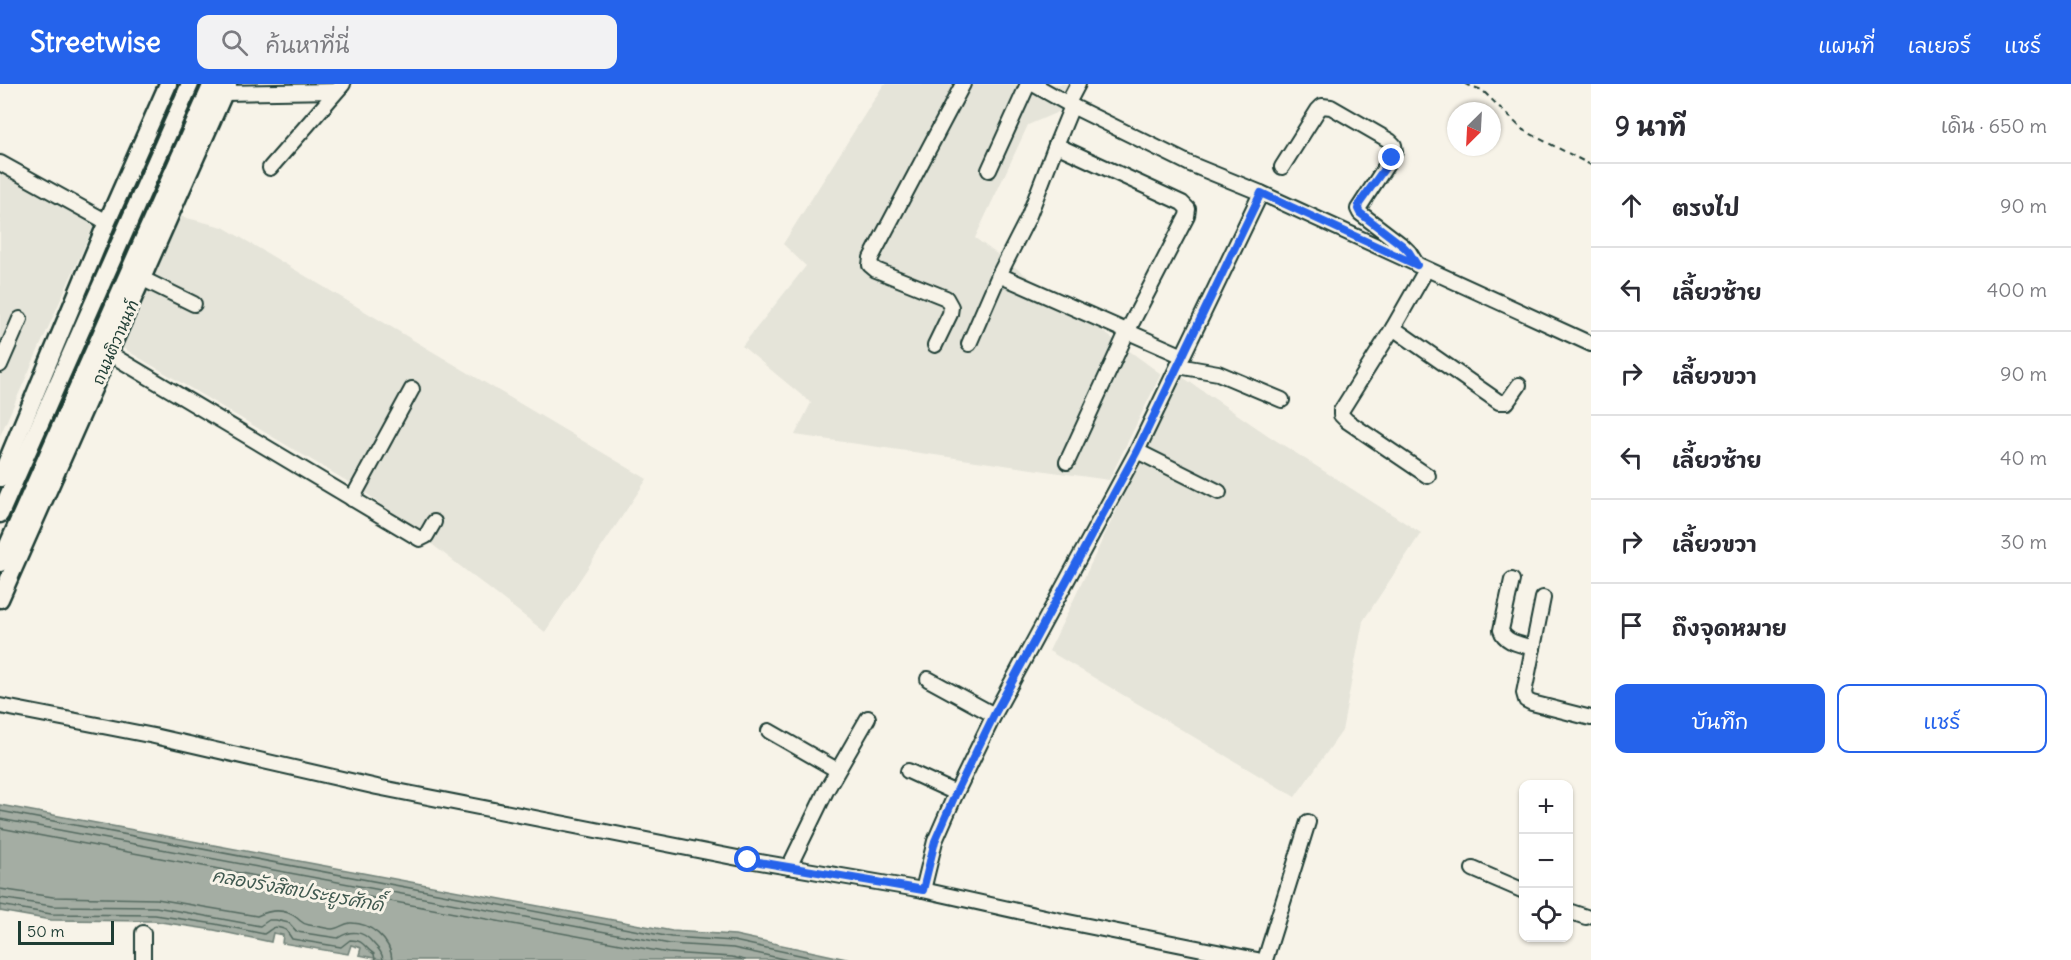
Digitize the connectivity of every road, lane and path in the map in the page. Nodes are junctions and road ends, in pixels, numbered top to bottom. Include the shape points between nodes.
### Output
1 (168, 84) edge
2 (190, 84) edge
3 (963, 84) edge
4 (1030, 84) edge
5 (1078, 84) edge
6 (1465, 84) edge
7 (222, 87) edge
8 (340, 88) edge
9 (1052, 89) edge
10 (1070, 105) junction
11 (1056, 144) junction
12 (0, 163) edge
13 (1591, 165) edge
14 (1282, 167) dead end
15 (270, 168) dead end
16 (989, 170) dead end
17 (1261, 193) junction
18 (107, 222) junction
19 (1422, 267) junction
20 (999, 275) junction
21 (143, 279) junction
22 (194, 304) dead end
23 (20, 319) dead end
24 (1393, 328) junction
25 (1127, 332) junction
26 (969, 344) dead end
27 (1591, 344) edge
28 (935, 345) dead end
29 (110, 354) junction
30 (1181, 361) junction
31 (0, 365) edge
32 (1519, 385) dead end
33 (412, 389) dead end
34 (1282, 400) dead end
35 (1137, 451) junction
36 (1067, 462) dead end
37 (1, 473) edge
38 (1428, 476) dead end
39 (1219, 492) dead end
40 (352, 499) junction
41 (0, 514) edge
42 (434, 522) dead end
43 (0, 563) edge
44 (1512, 580) dead end
45 (1544, 598) dead end
46 (0, 599) edge
47 (1533, 648) junction
48 (928, 679) dead end
49 (0, 706) edge
50 (994, 715) junction
51 (868, 718) dead end
52 (1591, 718) edge
53 (770, 731) dead end
54 (837, 770) junction
55 (908, 771) dead end
56 (956, 793) junction
57 (1308, 822) dead end
58 (789, 867) junction
59 (1473, 869) dead end
60 (1519, 889) edge
61 (923, 890) junction
62 (1573, 911) edge
63 (1590, 915) edge
64 (143, 933) dead end
65 (143, 960) edge
66 (1257, 960) edge
67 (1265, 960) edge

1 - 18 main road
2 - 41 main road
3 - 28 street via 870,265 946,298 950,314
4 - 9 street
4 - 16 street
5 - 10 street
6 - 13 path via 1482,90 1523,130
7 - 8 street
7 - 21 main road, ถนนติวานนท์
7 - 43 main road, ถนนติวานนท์ via 163,193
8 - 15 street
9 - 10 street
10 - 11 street
10 - 17 street via 1190,164
11 - 20 street via 1028,219
11 - 25 street via 1188,209
12 - 18 street
14 - 19 street via 1322,106 1331,106 1390,141 1395,152 1358,209
17 - 19 street
17 - 30 street
18 - 37 main road
19 - 24 street
19 - 27 street
20 - 25 street
20 - 26 street
21 - 22 street
21 - 29 main road, ถนนติวานนท์
23 - 31 street
24 - 32 street via 1499,402 1507,402
24 - 38 street via 1341,415
25 - 30 street
25 - 36 street
29 - 40 street
29 - 46 main road, ถนนติวานนท์
30 - 34 street
30 - 35 street
33 - 40 street
35 - 39 street
35 - 50 street
40 - 42 street via 420,539 426,537
44 - 47 street via 1501,630 1510,641
45 - 47 street
47 - 52 street via 1526,700
48 - 50 street
49 - 58 street via 154,736 377,787
50 - 56 street
51 - 54 street
53 - 54 street
54 - 58 street
55 - 56 street
56 - 61 street via 935,841
57 - 67 street
58 - 61 street
59 - 60 street
61 - 66 street
62 - 63 street
64 - 65 street

